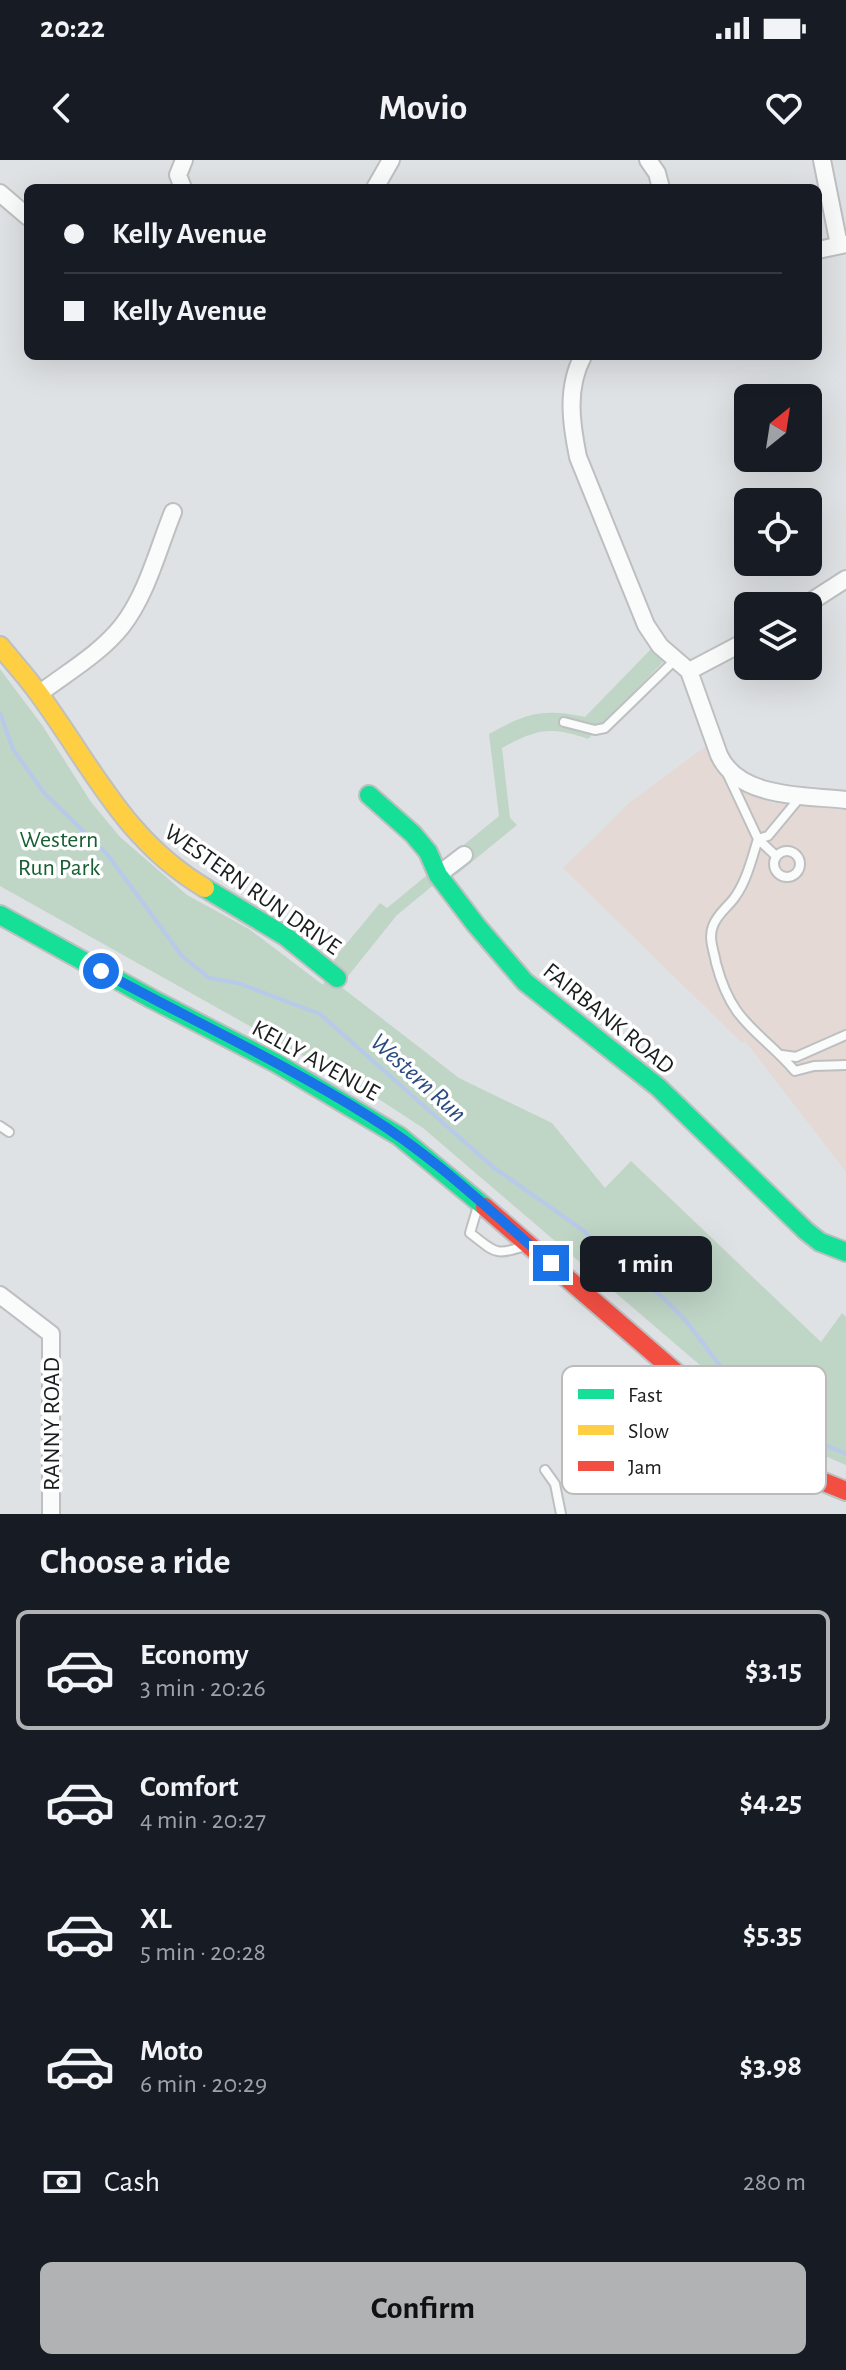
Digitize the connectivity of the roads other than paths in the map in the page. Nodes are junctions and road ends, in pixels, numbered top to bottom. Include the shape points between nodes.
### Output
1 (391, 160) edge
2 (648, 160) edge
3 (822, 160) edge
4 (183, 162) edge
5 (181, 184) edge
6 (377, 184) edge
7 (660, 184) edge
8 (0, 193) edge
9 (24, 214) edge
10 (843, 244) edge
11 (822, 249) edge
12 (582, 360) edge
13 (173, 512) dead end
14 (846, 579) edge
15 (822, 594) edge
16 (0, 646) edge
17 (734, 647) edge
18 (675, 660) junction
19 (689, 671) junction
20 (39, 694) junction
21 (564, 722) dead end
22 (725, 769) junction
23 (369, 795) dead end
24 (802, 795) junction
25 (846, 800) edge
26 (758, 839) junction
27 (464, 855) dead end
28 (776, 856) dead end
29 (438, 875) junction
30 (0, 915) edge
31 (337, 978) dead end
32 (846, 1035) edge
33 (781, 1055) junction
34 (846, 1065) edge
35 (0, 1126) edge
36 (9, 1132) dead end
37 (479, 1202) junction
38 (529, 1245) junction
39 (846, 1252) edge
40 (0, 1295) edge
41 (669, 1366) edge
42 (545, 1470) dead end
43 (826, 1483) edge
44 (846, 1491) edge
45 (51, 1514) edge
46 (561, 1514) edge

1 - 6 street
2 - 7 street
3 - 10 street
4 - 5 street via 178,175
8 - 9 street
10 - 11 street
12 - 18 street via 570,403 578,457 646,625
13 - 20 street via 123,624
14 - 15 street
16 - 20 street, WESTERN RUN DRIVE
17 - 19 street
18 - 19 street
18 - 21 lane via 605,728
19 - 22 street
20 - 31 street, WESTERN RUN DRIVE via 105,795 144,841 189,879 285,936
22 - 24 street via 748,785
22 - 26 lane
23 - 29 street, FAIRBANK ROAD via 413,834
24 - 25 street
24 - 26 lane via 768,836
26 - 28 lane
26 - 33 lane via 736,896 714,923 712,944 722,985 736,1013
27 - 29 street
29 - 39 street, FAIRBANK ROAD via 525,982 658,1087 806,1231
30 - 37 street, KELLY AVENUE via 370,1117
32 - 33 lane via 796,1057
33 - 34 lane via 795,1071
35 - 36 lane
37 - 38 street, KELLY AVENUE
37 - 38 lane via 470,1233 498,1253
38 - 41 street, KELLY AVENUE
40 - 45 street, RANNY ROAD via 51,1334
42 - 46 lane via 555,1484
43 - 44 street, KELLY AVENUE

